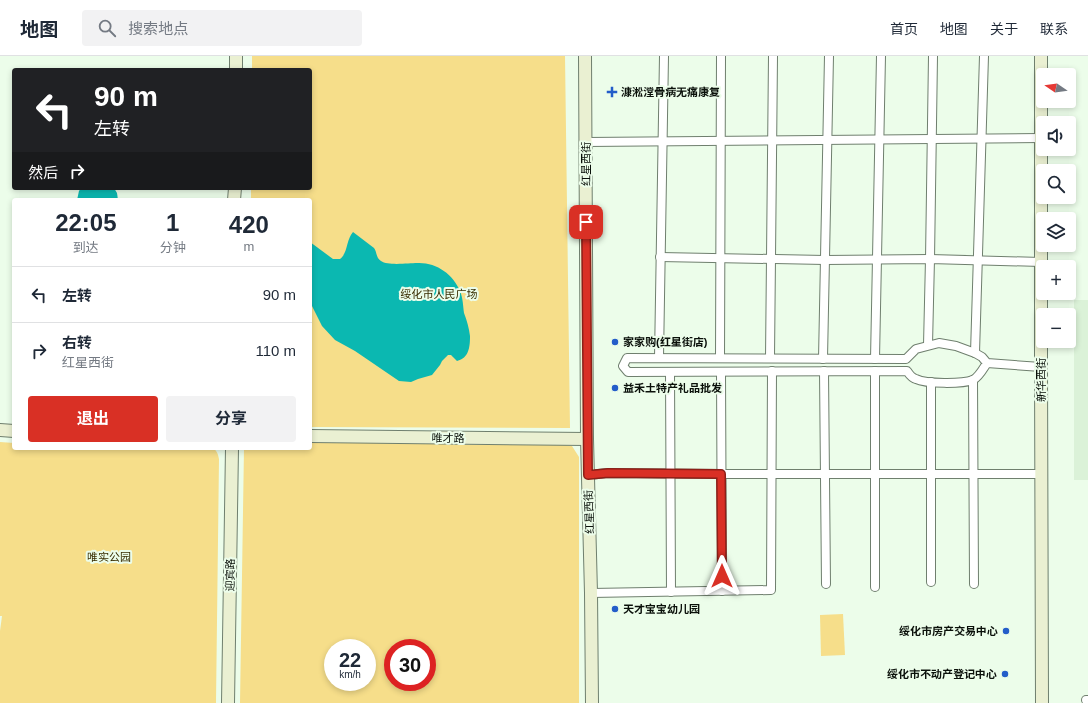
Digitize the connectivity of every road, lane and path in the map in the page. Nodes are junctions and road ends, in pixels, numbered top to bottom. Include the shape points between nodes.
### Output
1 (236, 56) edge
2 (585, 56) edge
3 (664, 56) edge
4 (721, 56) edge
5 (774, 56) edge
6 (830, 56) edge
7 (881, 56) edge
8 (934, 56) edge
9 (984, 56) edge
10 (1041, 56) edge
11 (236, 68) edge
12 (1041, 116) edge
13 (1036, 138) edge
14 (932, 139) junction
15 (981, 139) junction
16 (773, 140) junction
17 (828, 140) junction
18 (880, 140) junction
19 (662, 141) junction
20 (721, 141) junction
21 (586, 142) junction
22 (1041, 156) edge
23 (660, 257) junction
24 (721, 258) junction
25 (772, 258) junction
26 (877, 259) junction
27 (930, 259) junction
28 (825, 260) junction
29 (978, 260) junction
30 (1041, 260) edge
31 (1036, 262) edge
32 (1041, 300) edge
33 (928, 345) junction
34 (975, 353) junction
35 (659, 358) junction
36 (720, 358) junction
37 (770, 358) junction
38 (823, 358) junction
39 (875, 359) junction
40 (987, 364) junction
41 (1041, 367) junction
42 (772, 371) junction
43 (824, 371) junction
44 (875, 371) junction
45 (670, 372) junction
46 (721, 372) junction
47 (973, 380) junction
48 (931, 382) junction
49 (0, 430) edge
50 (12, 430) edge
51 (312, 436) edge
52 (587, 439) junction
53 (232, 450) edge
54 (670, 473) junction
55 (721, 474) junction
56 (771, 474) junction
57 (825, 474) junction
58 (875, 474) junction
59 (931, 474) junction
60 (974, 474) junction
61 (1041, 474) junction
62 (588, 475) junction
63 (931, 582) dead end
64 (826, 584) dead end
65 (974, 584) dead end
66 (875, 587) dead end
67 (722, 591) junction
68 (671, 592) junction
69 (591, 593) junction
70 (228, 703) edge
71 (592, 703) edge
72 (1042, 703) edge

1 - 11 main road
2 - 21 main road, 红星西街
3 - 19 street
4 - 20 street
5 - 16 street
6 - 17 street
7 - 18 street
8 - 14 street
9 - 15 street
10 - 12 main road, 新华西街
13 - 15 street
14 - 15 street
14 - 18 street
14 - 27 street
15 - 29 street
16 - 17 street
16 - 20 street
16 - 25 street
17 - 18 street
17 - 28 street
18 - 26 street
19 - 20 street
19 - 21 street
19 - 23 street
20 - 24 street
21 - 52 main road, 红星西街
22 - 30 main road, 新华西街
23 - 24 street
23 - 35 street
24 - 25 street
24 - 36 street
25 - 28 street
25 - 37 street
26 - 27 street
26 - 28 street
26 - 39 street
27 - 29 street
27 - 33 street
28 - 38 street
29 - 31 street
29 - 34 street
32 - 41 main road, 新华西街
33 - 34 street via 945,344
33 - 39 street via 916,348 906,359
34 - 40 street
35 - 36 street
35 - 45 street via 628,358 623,366 628,372
36 - 37 street
37 - 38 street
38 - 39 street
40 - 41 street
40 - 47 street
41 - 61 main road, 新华西街
42 - 43 street
42 - 46 street
42 - 56 street
43 - 44 street
43 - 57 street
44 - 48 street via 907,371 914,379
44 - 58 street
45 - 46 street
45 - 54 street
46 - 55 street
47 - 48 street via 957,383
47 - 60 street
48 - 59 street
49 - 50 main road
51 - 52 main road, 唯才路
52 - 62 main road, 红星西街
53 - 70 main road, 迎宾路
54 - 55 street
54 - 62 street
54 - 68 street
55 - 56 street
55 - 67 street
56 - 57 street
56 - 67 street via 771,590
57 - 58 street
57 - 64 street
58 - 59 street
58 - 66 street
59 - 60 street
59 - 63 street
60 - 61 street
60 - 65 street
61 - 72 main road, 新华西街
62 - 69 main road, 红星西街
67 - 68 street
68 - 69 street
69 - 71 main road, 红星西街

